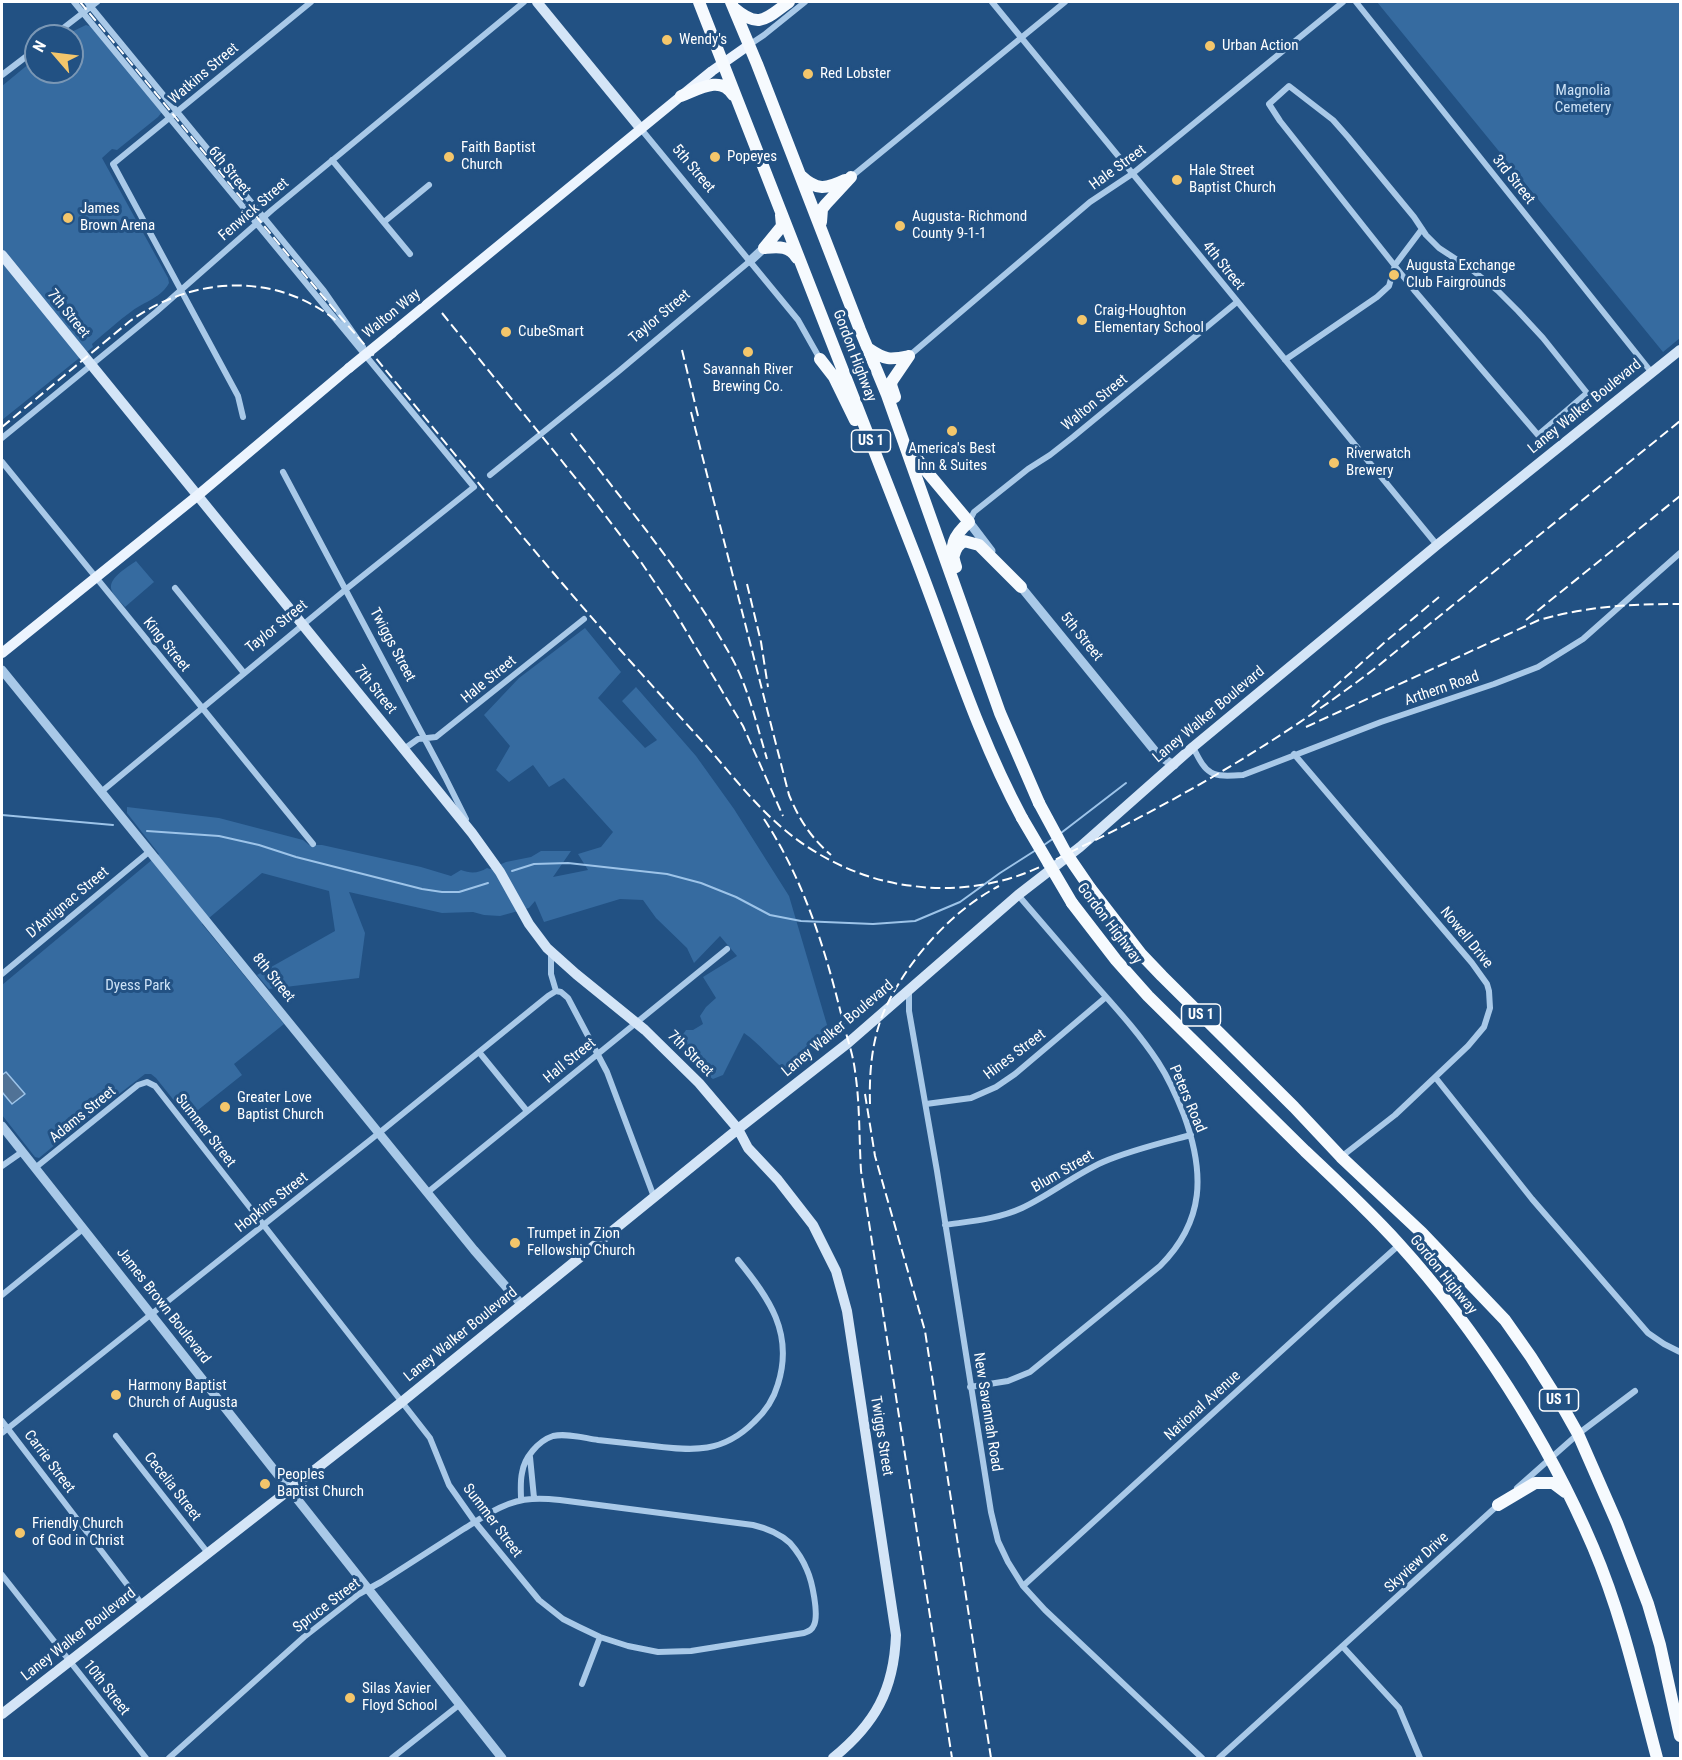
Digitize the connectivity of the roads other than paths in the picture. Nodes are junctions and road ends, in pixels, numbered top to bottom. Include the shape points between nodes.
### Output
1 (74, 2) edge
2 (97, 2) edge
3 (311, 2) edge
4 (524, 2) edge
5 (537, 2) edge
6 (699, 2) edge
7 (789, 2) edge
8 (805, 2) edge
9 (992, 2) edge
10 (1065, 2) edge
11 (1343, 2) edge
12 (1356, 2) edge
13 (89, 4) edge
14 (732, 4) edge
15 (83, 12) junction
16 (68, 24) edge
17 (1021, 38) junction
18 (749, 45) junction
19 (24, 58) edge
20 (723, 64) junction
21 (2, 75) edge
22 (681, 96) junction
23 (739, 105) junction
24 (177, 112) junction
25 (170, 118) junction
26 (641, 129) junction
27 (332, 160) junction
28 (1132, 174) junction
29 (801, 176) junction
30 (851, 177) junction
31 (429, 185) dead end
32 (780, 208) junction
33 (263, 217) junction
34 (384, 222) junction
35 (257, 224) junction
36 (822, 229) junction
37 (1422, 229) junction
38 (764, 248) junction
39 (410, 254) dead end
40 (2, 255) edge
41 (750, 261) junction
42 (802, 265) junction
43 (1395, 265) junction
44 (182, 290) junction
45 (1237, 302) junction
46 (869, 350) junction
47 (1680, 350) edge
48 (909, 356) junction
49 (820, 359) joint
50 (1285, 360) junction
51 (90, 366) junction
52 (1652, 373) junction
53 (388, 382) junction
54 (243, 417) dead end
55 (2, 438) edge
56 (902, 438) junction
57 (912, 451) junction
58 (2, 462) edge
59 (283, 472) dead end
60 (490, 475) dead end
61 (885, 477) junction
62 (917, 482) junction
63 (474, 487) joint
64 (197, 496) junction
65 (969, 522) junction
66 (1437, 545) junction
67 (1680, 553) edge
68 (953, 559) junction
69 (96, 578) junction
70 (1021, 587) junction
71 (175, 588) dead end
72 (345, 590) junction
73 (584, 619) dead end
74 (303, 625) junction
75 (2, 653) edge
76 (2, 670) edge
77 (244, 673) junction
78 (202, 708) junction
79 (425, 738) junction
80 (1193, 747) junction
81 (404, 749) junction
82 (1294, 754) junction
83 (1174, 765) junction
84 (1024, 770) junction
85 (101, 792) junction
86 (472, 833) junction
87 (313, 844) dead end
88 (147, 847) junction
89 (1018, 895) junction
90 (727, 949) dead end
91 (551, 951) junction
92 (2, 974) edge
93 (909, 988) junction
94 (556, 991) junction
95 (1106, 997) junction
96 (636, 1023) junction
97 (479, 1052) junction
98 (598, 1054) junction
99 (1435, 1077) junction
100 (147, 1082) joint
101 (926, 1104) junction
102 (528, 1111) junction
103 (2, 1126) edge
104 (738, 1129) junction
105 (380, 1132) junction
106 (1191, 1135) junction
107 (22, 1152) junction
108 (1341, 1156) junction
109 (2, 1166) edge
110 (35, 1168) junction
111 (428, 1192) junction
112 (654, 1197) junction
113 (264, 1224) junction
114 (945, 1225) junction
115 (83, 1229) junction
116 (1400, 1245) junction
117 (738, 1260) dead end
118 (2, 1295) edge
119 (522, 1305) junction
120 (150, 1314) junction
121 (1680, 1352) edge
122 (970, 1387) junction
123 (1635, 1391) dead end
124 (403, 1401) junction
125 (2, 1420) edge
126 (8, 1428) junction
127 (2, 1433) edge
128 (1578, 1434) junction
129 (116, 1436) dead end
130 (530, 1455) junction
131 (1550, 1460) junction
132 (289, 1489) junction
133 (1568, 1496) junction
134 (534, 1498) junction
135 (520, 1500) junction
136 (1498, 1505) junction
137 (475, 1522) junction
138 (208, 1553) junction
139 (2, 1575) edge
140 (1023, 1586) junction
141 (367, 1589) junction
142 (142, 1604) junction
143 (813, 1627) joint
144 (600, 1637) junction
145 (1343, 1647) junction
146 (69, 1661) junction
147 (582, 1684) dead end
148 (459, 1705) junction
149 (2, 1714) edge
150 (1680, 1736) edge
151 (146, 1758) edge
152 (168, 1758) edge
153 (392, 1758) edge
154 (502, 1758) edge
155 (833, 1758) edge
156 (1202, 1758) edge
157 (1219, 1758) edge
158 (1420, 1758) edge
159 (1657, 1758) edge

1 - 15 street, 6th Street
2 - 13 street
3 - 24 street, Watkins Street
4 - 27 street, Fenwick Street
5 - 26 main road, 5th Street
6 - 20 highway, Gordon Highway / US 1
7 - 14 highway via 756,21 745,17
8 - 18 street, Walton Way
9 - 17 street, 4th Street
10 - 17 street
11 - 28 street, Hale Street
12 - 52 street, 3rd Street
13 - 15 street
13 - 24 street, 6th Street
14 - 18 highway, Gordon Highway / US 1
15 - 16 street
15 - 25 street, 6th Street
17 - 28 street, 4th Street
17 - 30 street
18 - 20 main road, Walton Way
18 - 29 highway, Gordon Highway / US 1
19 - 21 street
20 - 22 main road, Walton Way
20 - 23 highway, Gordon Highway / US 1
22 - 23 highway via 712,84 722,85
22 - 26 main road, Walton Way
23 - 32 highway, Gordon Highway / US 1
24 - 25 street, Watkins Street
24 - 33 street, 6th Street
25 - 35 street, 6th Street
25 - 44 street, Watkins Street via 113,164
26 - 41 street, 5th Street
26 - 64 main road, Walton Way, bridge
27 - 33 street, Fenwick Street
27 - 34 street
28 - 45 street, 4th Street
28 - 48 street, Hale Street via 1090,202
29 - 30 highway via 824,188
29 - 36 highway, Gordon Highway / US 1
30 - 36 highway via 822,209
31 - 34 street
32 - 38 highway via 782,226
32 - 42 highway, Gordon Highway / US 1
33 - 35 street, Fenwick Street
33 - 53 street, 6th Street via 324,291
34 - 39 street
35 - 44 street, Fenwick Street
35 - 53 street, 6th Street
36 - 46 highway, Gordon Highway / US 1
37 - 43 street
37 - 43 street via 1332,120 1289,86 1269,104
37 - 43 street via 1439,248 1498,291 1550,346 1587,393 1538,435
38 - 41 street, Taylor Street
38 - 42 highway via 786,248
40 - 51 main road, 7th Street
41 - 49 street, 5th Street via 798,320
41 - 60 street, Taylor Street
42 - 61 highway, Gordon Highway / US 1
43 - 50 street via 1389,286 1383,292
44 - 51 street, Fenwick Street
44 - 54 street via 238,396
45 - 50 street, 4th Street
45 - 65 street, Walton Street via 974,512
46 - 48 highway via 888,359
46 - 56 highway, Gordon Highway / US 1
47 - 52 main road, Laney Walker Boulevard
48 - 57 highway via 891,385
49 - 61 highway via 834,377
50 - 66 street, 4th Street
51 - 55 street, Fenwick Street
51 - 64 main road, 7th Street
52 - 66 main road, Laney Walker Boulevard
53 - 63 street, 6th Street
56 - 57 highway
56 - 62 highway, Gordon Highway / US 1
57 - 62 highway
57 - 65 highway
58 - 69 street, King Street
59 - 72 street, Twiggs Street
61 - 116 highway, Gordon Highway / US 1, bridge via 1010,796 1072,903 1148,996
62 - 84 highway, Gordon Highway / US 1
63 - 72 street, Taylor Street
64 - 69 main road, Walton Way
64 - 74 main road, 7th Street
65 - 68 highway via 955,537
65 - 70 street, 5th Street
66 - 80 main road, Laney Walker Boulevard
67 - 82 street, Arthern Road via 1582,639 1538,667
68 - 70 highway via 960,543 972,542
68 - 84 highway
69 - 75 main road, Walton Way
69 - 78 street, King Street
70 - 83 street, 5th Street via 1159,756
71 - 77 street
72 - 74 street, Taylor Street
72 - 79 street, Twiggs Street
73 - 79 street, Hale Street via 436,737
74 - 77 street, Taylor Street
74 - 81 main road, 7th Street
76 - 85 street, 8th Street
77 - 78 street, Taylor Street
78 - 85 street, Taylor Street
78 - 87 street, King Street
79 - 81 street, Hale Street
79 - 86 street, Twiggs Street
80 - 82 street, Arthern Road via 1203,767 1226,776 1243,775
80 - 83 main road, Laney Walker Boulevard
81 - 86 main road, 7th Street
82 - 99 street, Nowell Drive via 1487,984 1490,1008 1484,1027
83 - 89 main road, Laney Walker Boulevard
84 - 108 highway, Gordon Highway / US 1, bridge via 1066,853 1111,917 1155,969
85 - 88 street, 8th Street
86 - 91 main road, 7th Street via 529,924
88 - 92 street, D'Antignac Street
88 - 105 street, 8th Street
89 - 93 main road, Laney Walker Boulevard
89 - 95 street, Peters Road
90 - 96 street, Hall Street
91 - 94 street
91 - 96 main road, 7th Street
93 - 101 street, New Savannah Road via 909,1011
93 - 104 main road, Laney Walker Boulevard via 848,1043
94 - 97 street, Hopkins Street
94 - 98 street via 568,998
95 - 101 street, Hines Street via 996,1087 970,1098
95 - 106 street, Peters Road via 1165,1073
96 - 98 street, Hall Street
96 - 104 main road, 7th Street via 699,1083
97 - 102 street
97 - 105 street, Hopkins Street
98 - 102 street, Hall Street
98 - 112 street
99 - 108 street, Nowell Drive
99 - 121 street via 1532,1199 1648,1333
100 - 110 street, Adams Street via 138,1085
100 - 113 street, Summer Street via 155,1086
101 - 114 street, New Savannah Road
102 - 111 street, Hall Street
103 - 107 street, James Brown Boulevard
104 - 112 main road, Laney Walker Boulevard
104 - 155 main road, Twiggs Street via 748,1148 813,1225 836,1271 847,1311 891,1598 896,1649 888,1686 867,1726
105 - 111 street, 8th Street
105 - 113 street, Hopkins Street
106 - 114 street, Blum Street via 1102,1162 1011,1213
106 - 122 street, Peters Road via 1198,1173 1196,1203 1173,1253 1030,1372 1008,1381
107 - 109 street
107 - 110 street, James Brown Boulevard
108 - 128 highway, Gordon Highway / US 1 via 1505,1320
110 - 115 street, James Brown Boulevard
111 - 119 street, 8th Street
112 - 119 main road, Laney Walker Boulevard
113 - 120 street, Hopkins Street
113 - 124 street, Summer Street
114 - 122 street, New Savannah Road
115 - 118 street
115 - 120 street, James Brown Boulevard
116 - 131 highway, Gordon Highway / US 1 via 1481,1349
116 - 140 street, National Avenue
117 - 130 street via 768,1300 781,1332 783,1351 777,1390 744,1432 718,1446 696,1450 561,1435 545,1440
119 - 124 main road, Laney Walker Boulevard
120 - 126 street, Hopkins Street
120 - 132 street, James Brown Boulevard
122 - 140 street, New Savannah Road via 996,1535
123 - 128 street, Skyview Drive
124 - 132 main road, Laney Walker Boulevard
124 - 137 street, Summer Street via 430,1438 449,1485
125 - 126 street, Carrie Street
126 - 127 street, Hopkins Street
126 - 142 street, Carrie Street
128 - 131 street, Skyview Drive
128 - 150 highway, Gordon Highway / US 1 via 1648,1604
129 - 138 street, Cecelia Street
130 - 134 street
130 - 135 street via 523,1465
131 - 133 highway, Gordon Highway / US 1
131 - 136 street, Skyview Drive
132 - 138 main road, Laney Walker Boulevard
132 - 141 street, James Brown Boulevard
133 - 136 highway via 1553,1483 1535,1483
133 - 159 highway, Gordon Highway / US 1 via 1594,1548 1621,1625
134 - 135 street, Spruce Street
134 - 143 street, Spruce Street via 753,1525 774,1532 794,1548 809,1573 816,1614
135 - 137 street, Spruce Street
136 - 145 street, Skyview Drive
137 - 141 street, Spruce Street
137 - 144 street, Summer Street via 538,1600 563,1619
138 - 142 main road, Laney Walker Boulevard
139 - 146 street, 10th Street
140 - 156 street, New Savannah Road
141 - 148 street, James Brown Boulevard
141 - 152 street, Spruce Street via 303,1637
142 - 146 main road, Laney Walker Boulevard
143 - 144 street, Summer Street via 804,1633 674,1652 644,1650
144 - 147 street
145 - 157 street, Skyview Drive
145 - 158 street via 1399,1708
146 - 149 main road, Laney Walker Boulevard
146 - 151 street, 10th Street
148 - 153 street
148 - 154 street, James Brown Boulevard

